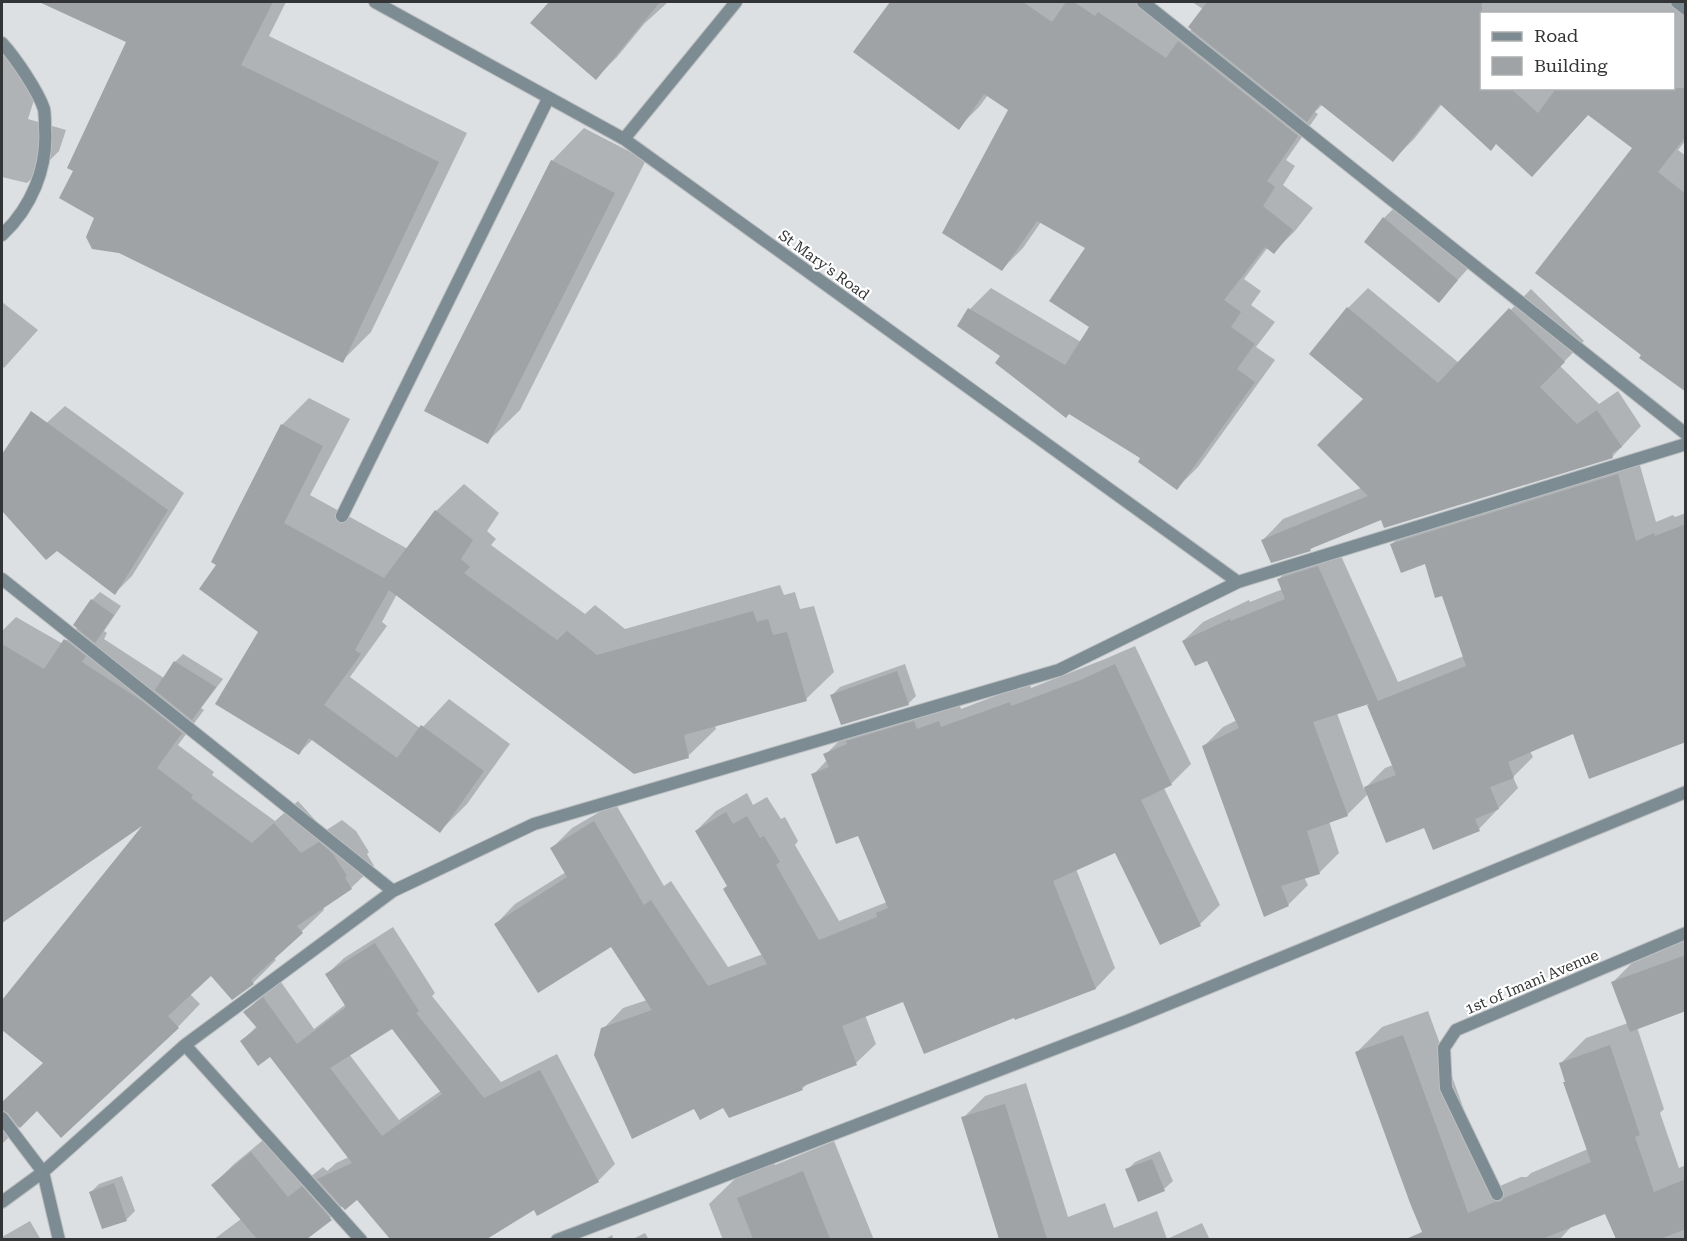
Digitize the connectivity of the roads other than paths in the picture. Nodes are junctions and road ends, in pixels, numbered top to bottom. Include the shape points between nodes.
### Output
1 (375, 2) edge
2 (736, 2) edge
3 (1143, 2) edge
4 (1677, 2) edge
5 (1686, 9) edge
6 (2, 44) edge
7 (549, 99) junction
8 (624, 139) junction
9 (2, 235) edge
10 (1686, 434) edge
11 (1686, 444) edge
12 (342, 516) dead end
13 (2, 579) edge
14 (1238, 582) junction
15 (1686, 792) edge
16 (393, 891) junction
17 (1686, 933) edge
18 (185, 1045) junction
19 (2, 1118) edge
20 (43, 1172) junction
21 (1497, 1194) dead end
22 (2, 1202) edge
23 (59, 1239) edge
24 (361, 1239) edge
25 (557, 1239) edge

1 - 7 street, St Mary's Road
2 - 8 street
3 - 10 street
4 - 5 street
6 - 9 street via 44,110 46,148 39,179 13,225
7 - 8 street, St Mary's Road
7 - 12 street
8 - 14 street, St Mary's Road
11 - 14 street
13 - 16 street
14 - 16 street via 1059,670 534,824
15 - 25 street via 1127,1021
16 - 18 street
17 - 21 street, 1st of Imani Avenue via 1456,1030 1444,1048 1446,1088
18 - 20 street
18 - 24 street
19 - 20 street
20 - 22 street
20 - 23 street

